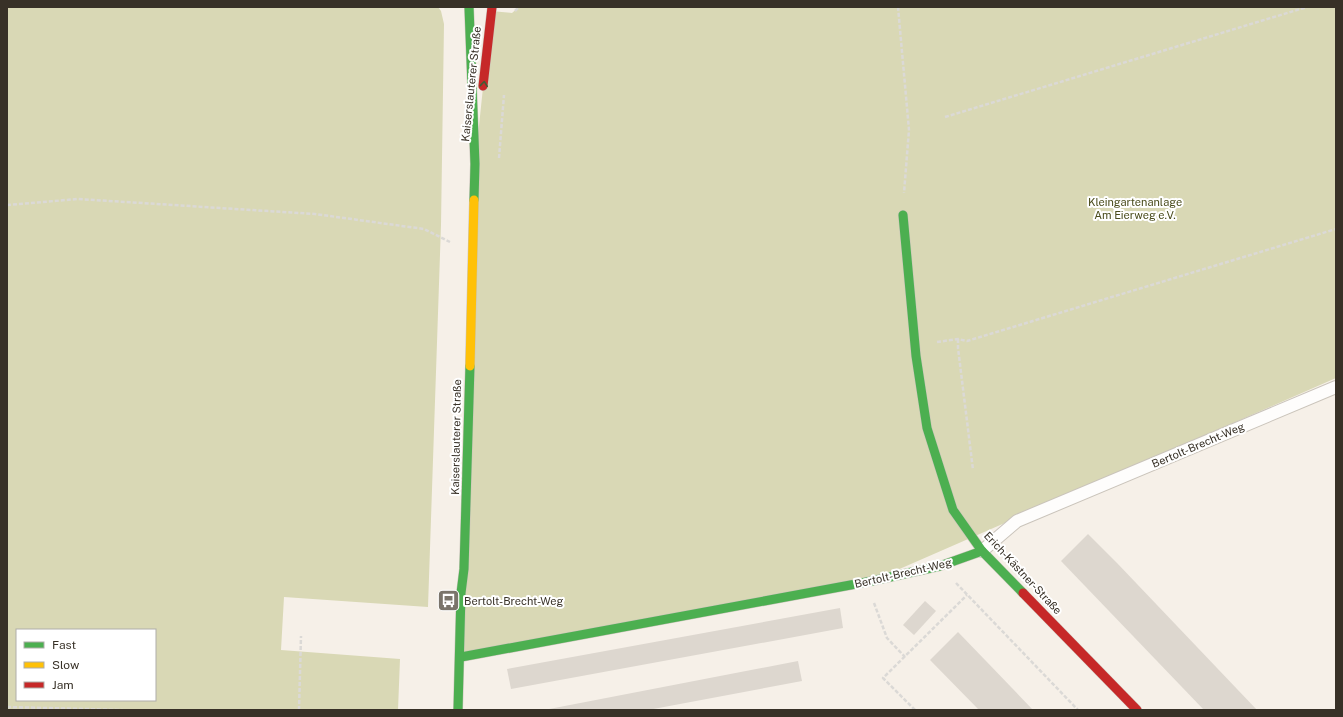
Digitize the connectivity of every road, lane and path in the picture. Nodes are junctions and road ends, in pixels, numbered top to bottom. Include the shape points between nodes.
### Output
1 (469, 7) edge
2 (492, 7) edge
3 (898, 7) edge
4 (1307, 7) edge
5 (505, 91) dead end
6 (945, 117) dead end
7 (499, 162) dead end
8 (475, 164) junction
9 (7, 205) edge
10 (903, 215) joint
11 (1336, 229) edge
12 (473, 234) junction
13 (1336, 387) edge
14 (973, 470) dead end
15 (982, 550) junction
16 (940, 566) junction
17 (967, 594) junction
18 (873, 601) dead end
19 (301, 636) dead end
20 (461, 657) junction
21 (905, 657) junction
22 (7, 707) edge
23 (123, 710) edge
24 (299, 710) edge
25 (458, 710) edge
26 (915, 710) edge
27 (1078, 710) edge
28 (1137, 710) edge

1 - 8 street, Kaiserslauterer Straße
8 -> 2 street, Kaiserslauterer Straße
3 - 10 path via 909,130
4 - 6 path
5 - 7 path
8 - 12 street, Kaiserslauterer Straße
9 - 12 path via 78,199 316,214 424,229 458,247
10 - 15 street, Erich-Kästner-Straße via 916,356 927,428 953,510
11 - 14 path via 967,341 958,339
12 - 20 street, Kaiserslauterer Straße
13 - 15 lane, Bertolt-Brecht-Weg via 1017,521
15 - 16 street, Bertolt-Brecht-Weg
15 - 28 street, Erich-Kästner-Straße
16 - 17 path
16 - 20 street, Bertolt-Brecht-Weg via 872,581
17 - 21 path
17 - 27 path
18 - 21 path via 887,638
19 - 24 path
20 - 25 street, Kaiserslauterer Straße
21 - 26 path via 883,678
22 - 23 path

